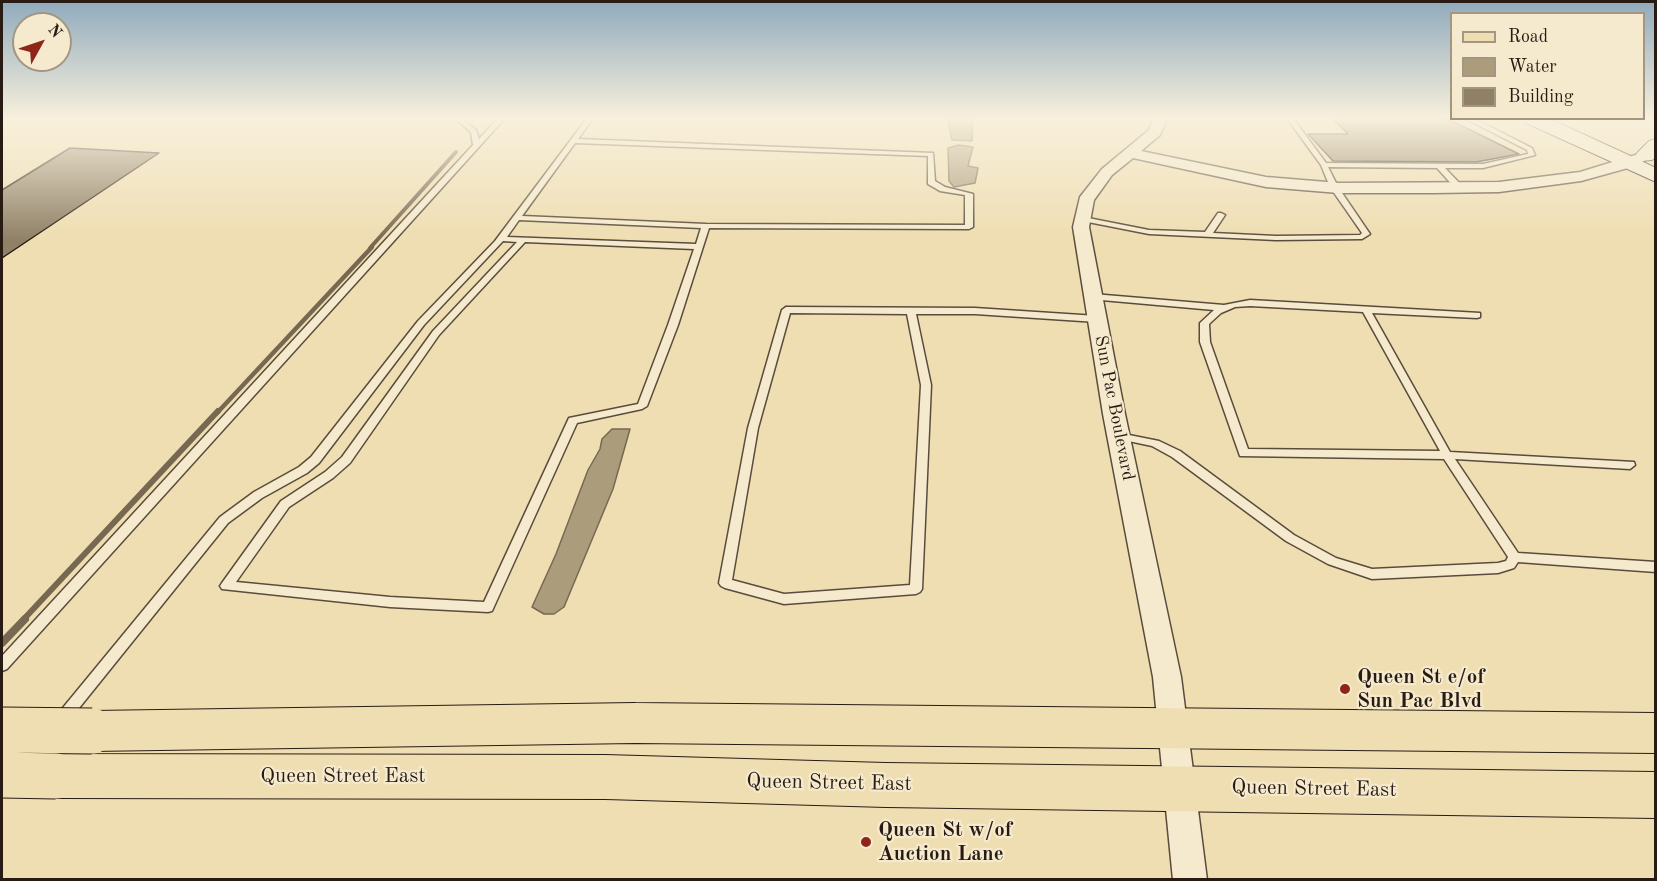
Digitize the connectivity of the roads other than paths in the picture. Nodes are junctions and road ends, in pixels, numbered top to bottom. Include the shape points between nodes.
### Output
1 (466, 158) edge
2 (560, 158) edge
3 (931, 158) edge
4 (1125, 158) edge
5 (1155, 158) edge
6 (1319, 158) edge
7 (1518, 158) edge
8 (1638, 158) edge
9 (1647, 158) edge
10 (1324, 165) junction
11 (1439, 166) junction
12 (1656, 176) edge
13 (1334, 187) junction
14 (1460, 188) junction
15 (1221, 215) dead end
16 (516, 218) junction
17 (1083, 219) junction
18 (706, 226) junction
19 (1207, 235) junction
20 (501, 239) junction
21 (523, 240) junction
22 (699, 247) junction
23 (1093, 297) junction
24 (1225, 308) junction
25 (1365, 310) junction
26 (911, 311) junction
27 (1477, 315) dead end
28 (1097, 319) junction
29 (1118, 436) junction
30 (1448, 455) junction
31 (1630, 465) dead end
32 (1514, 557) junction
33 (1656, 567) edge
34 (2, 665) edge
35 (1173, 728) junction
36 (2, 730) edge
37 (1656, 733) edge
38 (27, 769) edge
39 (1180, 788) junction
40 (1656, 795) edge
41 (1190, 879) edge

1 - 34 lane
2 - 16 lane
3 - 18 lane via 931,182 942,189 969,194 969,226
4 - 17 street, Sun Pac Boulevard via 1107,172 1086,200
5 - 13 street via 1266,182
6 - 10 lane
7 - 11 lane via 1483,166
8 - 14 street via 1563,179
9 - 12 main road
10 - 11 lane
10 - 13 lane
11 - 14 lane
13 - 14 street
13 - 19 lane via 1366,234 1362,237
15 - 19 lane
16 - 18 lane
16 - 20 lane
17 - 19 lane via 1149,232
17 - 23 street, Sun Pac Boulevard
18 - 22 lane
20 - 21 lane
20 - 38 lane via 421,323 309,465 248,502 213,531
21 - 22 lane
21 - 22 lane via 436,333 346,460 285,504 226,586 488,607 573,420 642,406
23 - 24 lane
23 - 28 street, Sun Pac Boulevard
24 - 25 lane via 1250,303
24 - 30 lane via 1204,323 1205,342 1244,453
25 - 27 lane
25 - 30 lane
26 - 26 lane via 786,310 753,428 725,583 784,599 916,589 926,385
26 - 28 lane
28 - 29 street, Sun Pac Boulevard
29 - 32 lane via 1155,443 1176,454 1290,538 1332,561 1372,574 1498,568 1510,565
29 - 35 street, Sun Pac Boulevard via 1167,676
30 - 31 lane
30 - 32 lane
32 - 33 lane
35 - 36 main road, bridge via 635,723
35 - 37 main road
35 - 39 street, Sun Pac Boulevard
38 - 39 main road, Queen Street East
39 - 40 main road, Queen Street East
39 - 41 street, Sun Pac Boulevard

